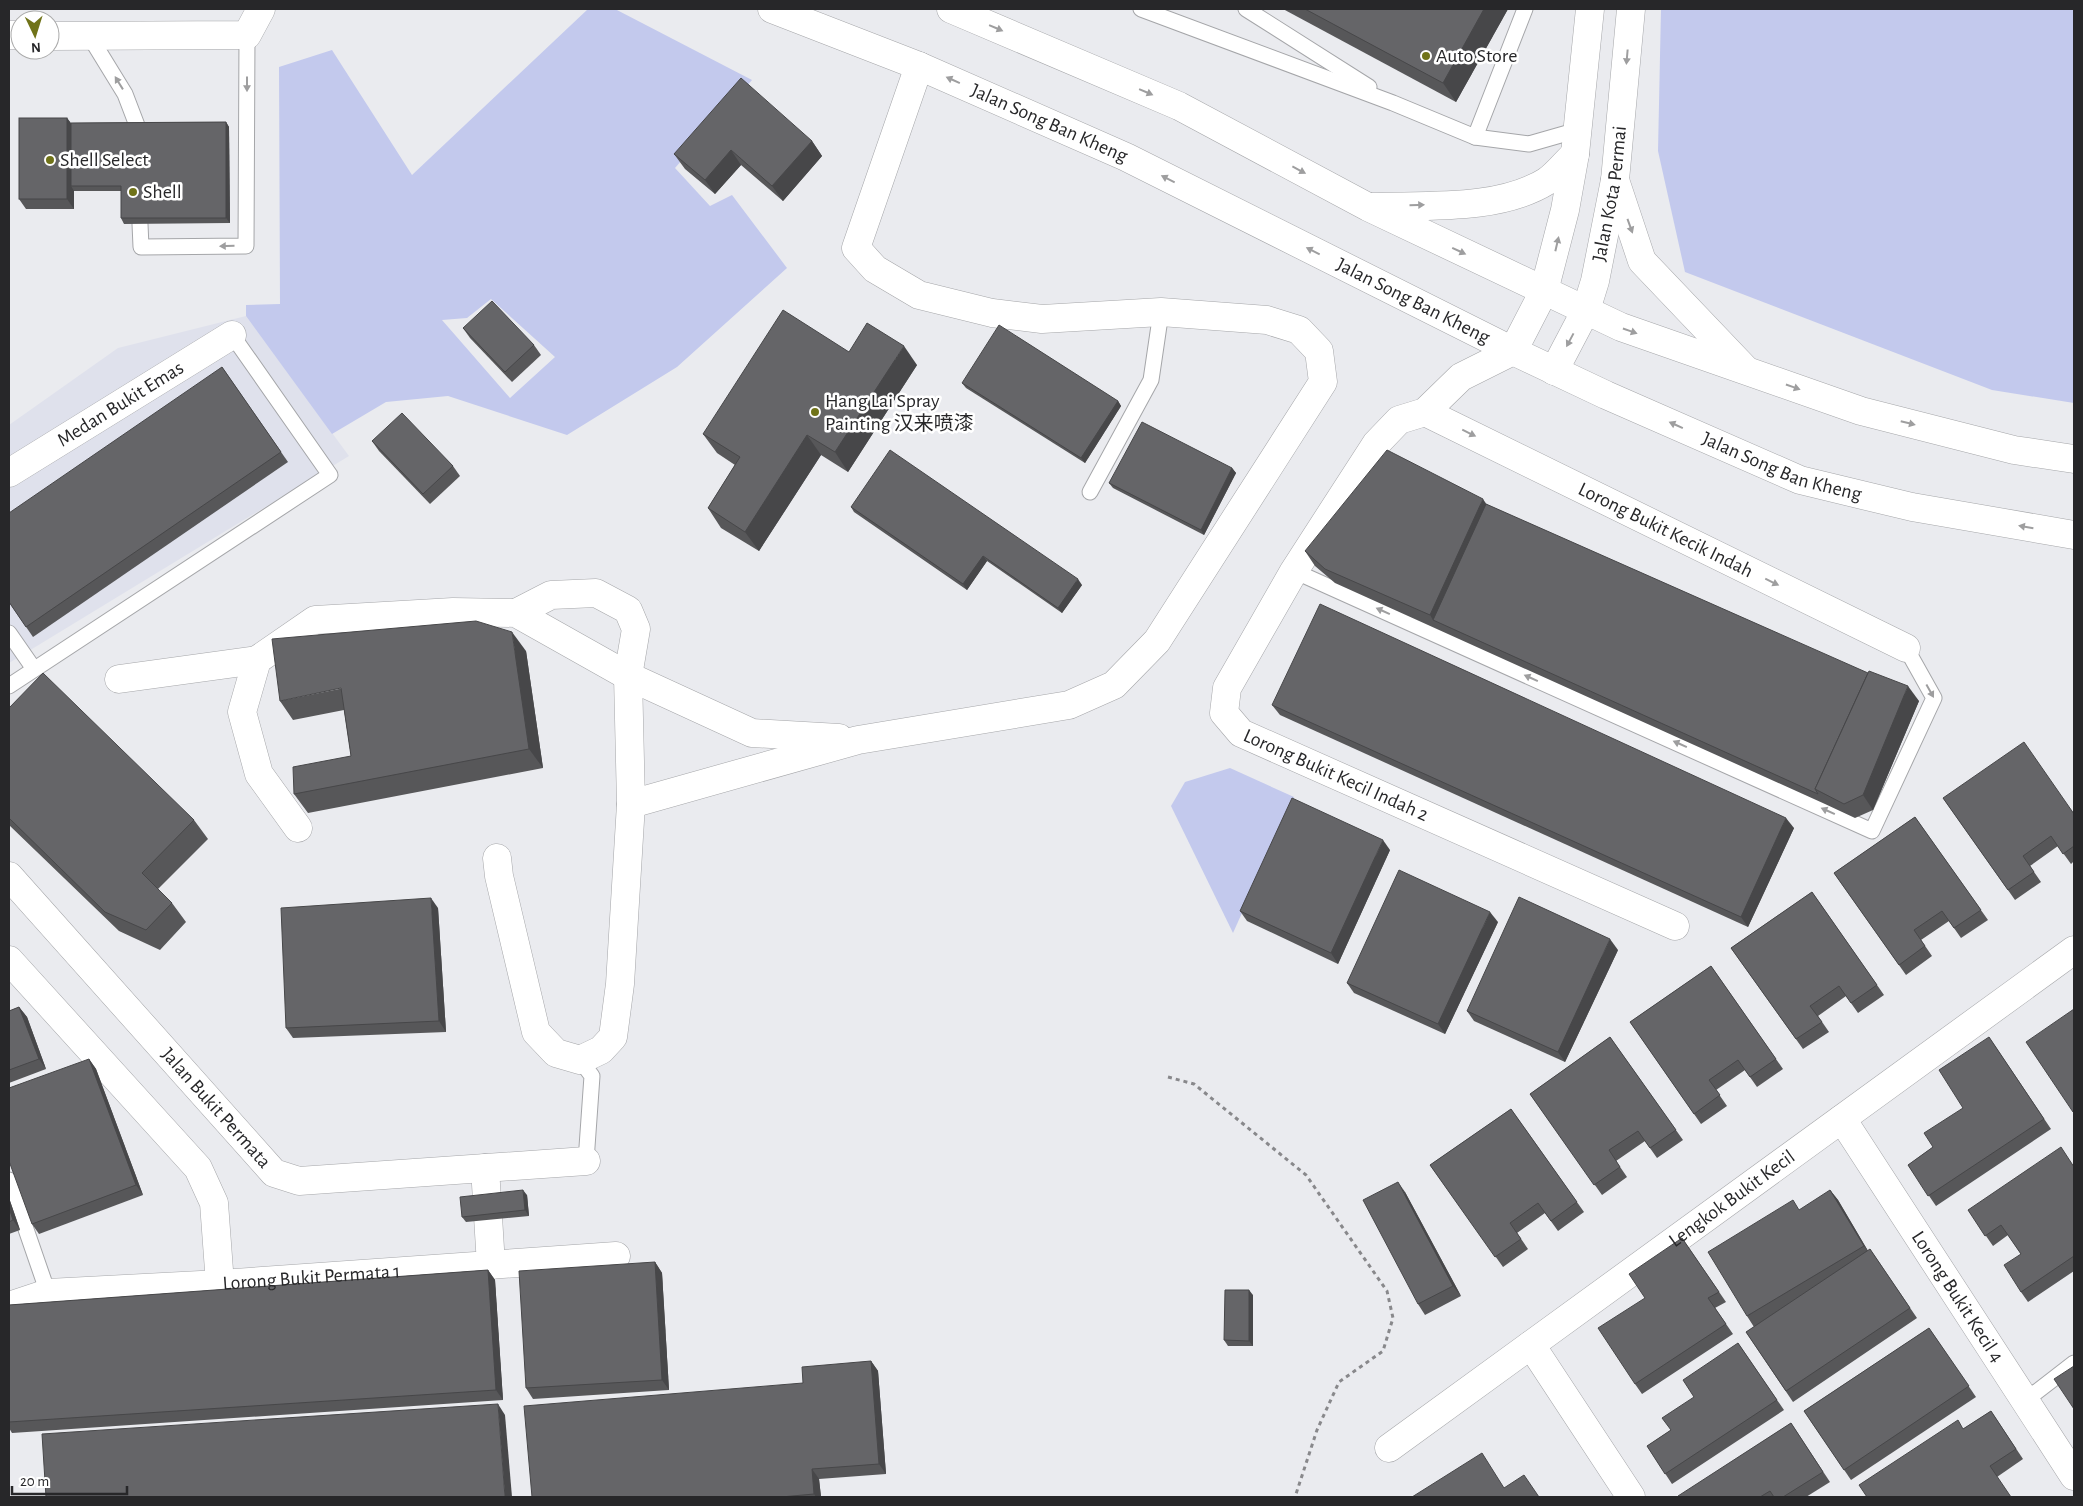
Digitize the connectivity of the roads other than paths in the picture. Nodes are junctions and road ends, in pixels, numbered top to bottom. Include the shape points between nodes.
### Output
1 (261, 9) edge
2 (772, 9) edge
3 (951, 9) edge
4 (1141, 9) edge
5 (1246, 9) edge
6 (1525, 9) edge
7 (1590, 9) edge
8 (1631, 9) edge
9 (60, 36) edge
10 (247, 36) junction
11 (90, 37) junction
12 (919, 66) junction
13 (1393, 103) junction
14 (138, 128) edge
15 (1475, 137) junction
16 (1576, 142) junction
17 (1615, 180) junction
18 (1368, 207) junction
19 (140, 224) edge
20 (1544, 291) junction
21 (1586, 310) junction
22 (1161, 312) junction
23 (232, 335) joint
24 (1513, 351) junction
25 (1554, 371) junction
26 (1747, 371) junction
27 (1425, 412) junction
28 (2074, 459) edge
29 (9, 473) edge
30 (1090, 492) dead end
31 (2074, 535) edge
32 (1294, 571) junction
33 (516, 613) junction
34 (9, 633) edge
35 (1906, 648) joint
36 (257, 660) junction
37 (34, 669) junction
38 (628, 676) junction
39 (119, 679) dead end
40 (9, 686) edge
41 (858, 740) junction
42 (631, 804) junction
43 (298, 828) edge
44 (497, 858) dead end
45 (9, 876) edge
46 (1675, 926) dead end
47 (2074, 950) edge
48 (9, 960) edge
49 (580, 1060) junction
50 (1842, 1119) junction
51 (586, 1161) joint
52 (485, 1168) junction
53 (9, 1180) edge
54 (616, 1256) dead end
55 (491, 1265) junction
56 (220, 1284) junction
57 (48, 1293) junction
58 (9, 1306) edge
59 (1531, 1345) junction
60 (2074, 1364) edge
61 (2026, 1400) junction
62 (1389, 1448) dead end
63 (2074, 1476) edge
64 (1632, 1497) edge

1 - 10 street
2 - 12 street, Jalan Song Ban Kheng
3 -> 18 street via 1179,106
4 - 13 lane
5 - 13 lane
6 - 15 lane
7 - 16 street, Jalan Kota Permai
8 -> 17 street, Jalan Kota Permai
9 - 11 street
10 - 11 street
10 -> 19 lane via 246,246 141,247
14 -> 11 lane via 126,94
12 - 22 street via 856,248 875,269 919,296 992,313 1042,319
24 -> 12 street, Jalan Song Ban Kheng via 1126,158
13 - 15 lane
15 - 16 lane via 1529,144
18 -> 16 street via 1471,203 1518,194 1547,180
20 -> 16 street, Jalan Kota Permai via 1565,210
17 - 21 street, Jalan Kota Permai
17 -> 26 street via 1642,261
18 -> 20 street
20 - 21 street
20 - 24 street, Jalan Kota Permai
21 -> 25 street, Jalan Kota Permai
21 -> 26 street via 1621,327
22 - 30 lane via 1151,380
22 - 41 street via 1267,320 1299,330 1318,351 1323,382 1157,641 1114,685 1069,705
23 - 29 street, Medan Bukit Emas
23 - 37 lane via 330,475
24 - 25 street, Jalan Song Ban Kheng
24 - 27 street, Lorong Bukit Kecil Indah 2 via 1461,377
31 -> 25 street, Jalan Song Ban Kheng via 1912,508 1800,480
26 -> 28 street via 1861,411 2014,450
27 - 32 street, Lorong Bukit Kecil Indah 2 via 1399,420 1376,444
27 -> 35 street, Lorong Bukit Kecik Indah
35 -> 32 lane via 1934,698 1872,831
32 - 46 street, Lorong Bukit Kecil Indah 2 via 1226,688 1224,713 1241,733
33 - 36 street via 453,612 315,620
33 - 38 street
33 - 38 street via 551,595 596,592 628,610 636,629
34 - 37 lane
36 - 39 street
36 - 43 street via 242,712 259,774
37 - 40 lane
38 - 41 street via 752,732
38 - 42 street
41 - 42 street
42 - 49 street via 620,984 613,1037 601,1050
44 - 49 street via 536,1032 556,1053
45 - 52 street, Jalan Bukit Permata via 274,1173 298,1181
47 - 50 street, Lengkok Bukit Kecil
48 - 56 street via 198,1168 214,1202
49 - 51 lane via 592,1076
50 - 59 street, Lengkok Bukit Kecil
50 - 61 street, Lorong Bukit Kecil 4
51 - 52 street, Jalan Bukit Permata
52 - 55 street
53 - 57 lane
54 - 55 street, Lorong Bukit Permata 1
55 - 56 street, Lorong Bukit Permata 1
56 - 57 street, Lorong Bukit Permata 1
57 - 58 street, Lorong Bukit Permata 1
59 - 62 street, Lengkok Bukit Kecil
59 - 64 street
60 - 61 lane
61 - 63 street, Lorong Bukit Kecil 4

